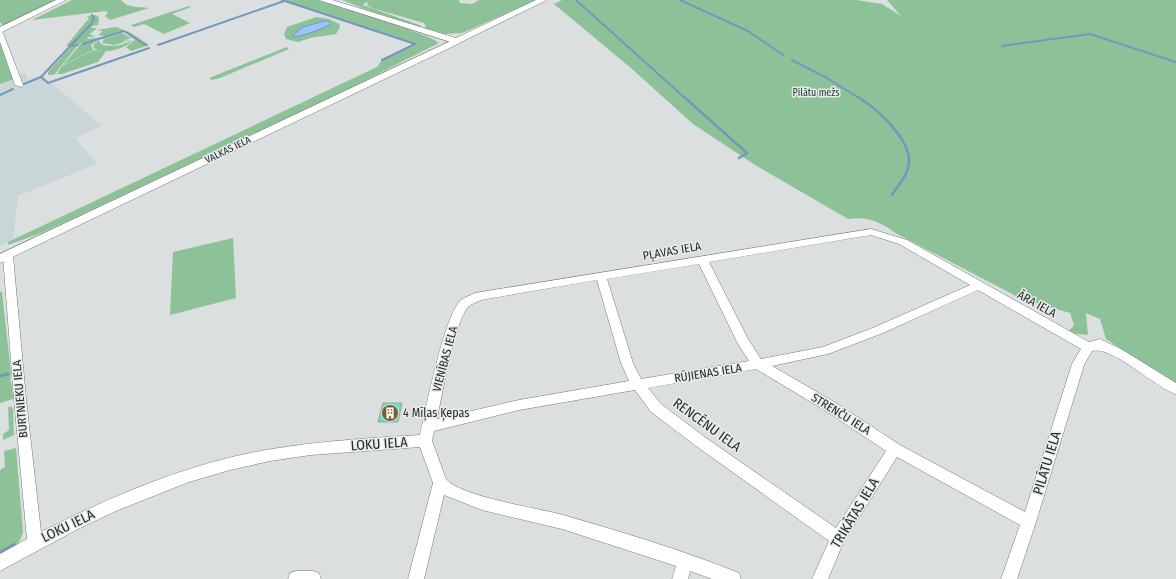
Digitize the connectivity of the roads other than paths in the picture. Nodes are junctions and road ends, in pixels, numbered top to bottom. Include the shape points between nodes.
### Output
1 (62, 0) edge
2 (323, 0) edge
3 (543, 0) edge
4 (0, 32) edge
5 (457, 41) junction
6 (19, 85) dead end
7 (884, 235) joint
8 (4, 257) edge
9 (702, 259) junction
10 (601, 276) junction
11 (978, 286) junction
12 (465, 303) joint
13 (1088, 347) junction
14 (758, 364) junction
15 (637, 384) junction
16 (1176, 389) edge
17 (427, 434) junction
18 (895, 449) junction
19 (440, 483) junction
20 (1029, 522) junction
21 (838, 538) junction
22 (34, 542) junction
23 (685, 561) junction
24 (0, 563) edge
25 (296, 579) edge
26 (313, 579) edge
27 (416, 579) edge
28 (680, 579) edge
29 (733, 579) edge
30 (820, 579) edge
31 (1009, 579) edge

1 - 4 main road
2 - 5 highway
3 - 5 highway
4 - 6 street
5 - 8 main road, VALKAS IELA
7 - 9 street, PĻAVAS IELA via 860,233
7 - 11 street, ĀRA IELA via 903,242
8 - 22 street, BURTNIEKU IELA
9 - 10 street, PĻAVAS IELA
9 - 14 street, STRENČU IELA via 743,342
10 - 12 street, PĻAVAS IELA via 479,296
10 - 15 street, RENCĒNU IELA via 627,363
11 - 13 street, ĀRA IELA
11 - 14 street, RŪJIENAS IELA via 879,330 824,351
12 - 17 street, VIENĪBAS IELA via 458,314 446,351
13 - 16 street, ĀRA IELA via 1100,344 1117,352
13 - 20 street, PILĀTU IELA via 1076,370
14 - 15 street, RŪJIENAS IELA
14 - 18 street, STRENČU IELA
15 - 17 street, RŪJIENAS IELA via 519,405
15 - 21 street, RENCĒNU IELA via 656,408
17 - 19 street, LOKU IELA
17 - 22 street, LOKU IELA via 310,449 178,479 121,501
18 - 20 street, STRENČU IELA
18 - 21 street, TRIKĀTAS IELA
19 - 23 street via 445,489 482,503 562,522
19 - 27 street
20 - 31 street, PILĀTU IELA
21 - 30 street, TRIKĀTAS IELA
22 - 24 street, LOKU IELA
23 - 28 street
23 - 29 street
25 - 26 street

